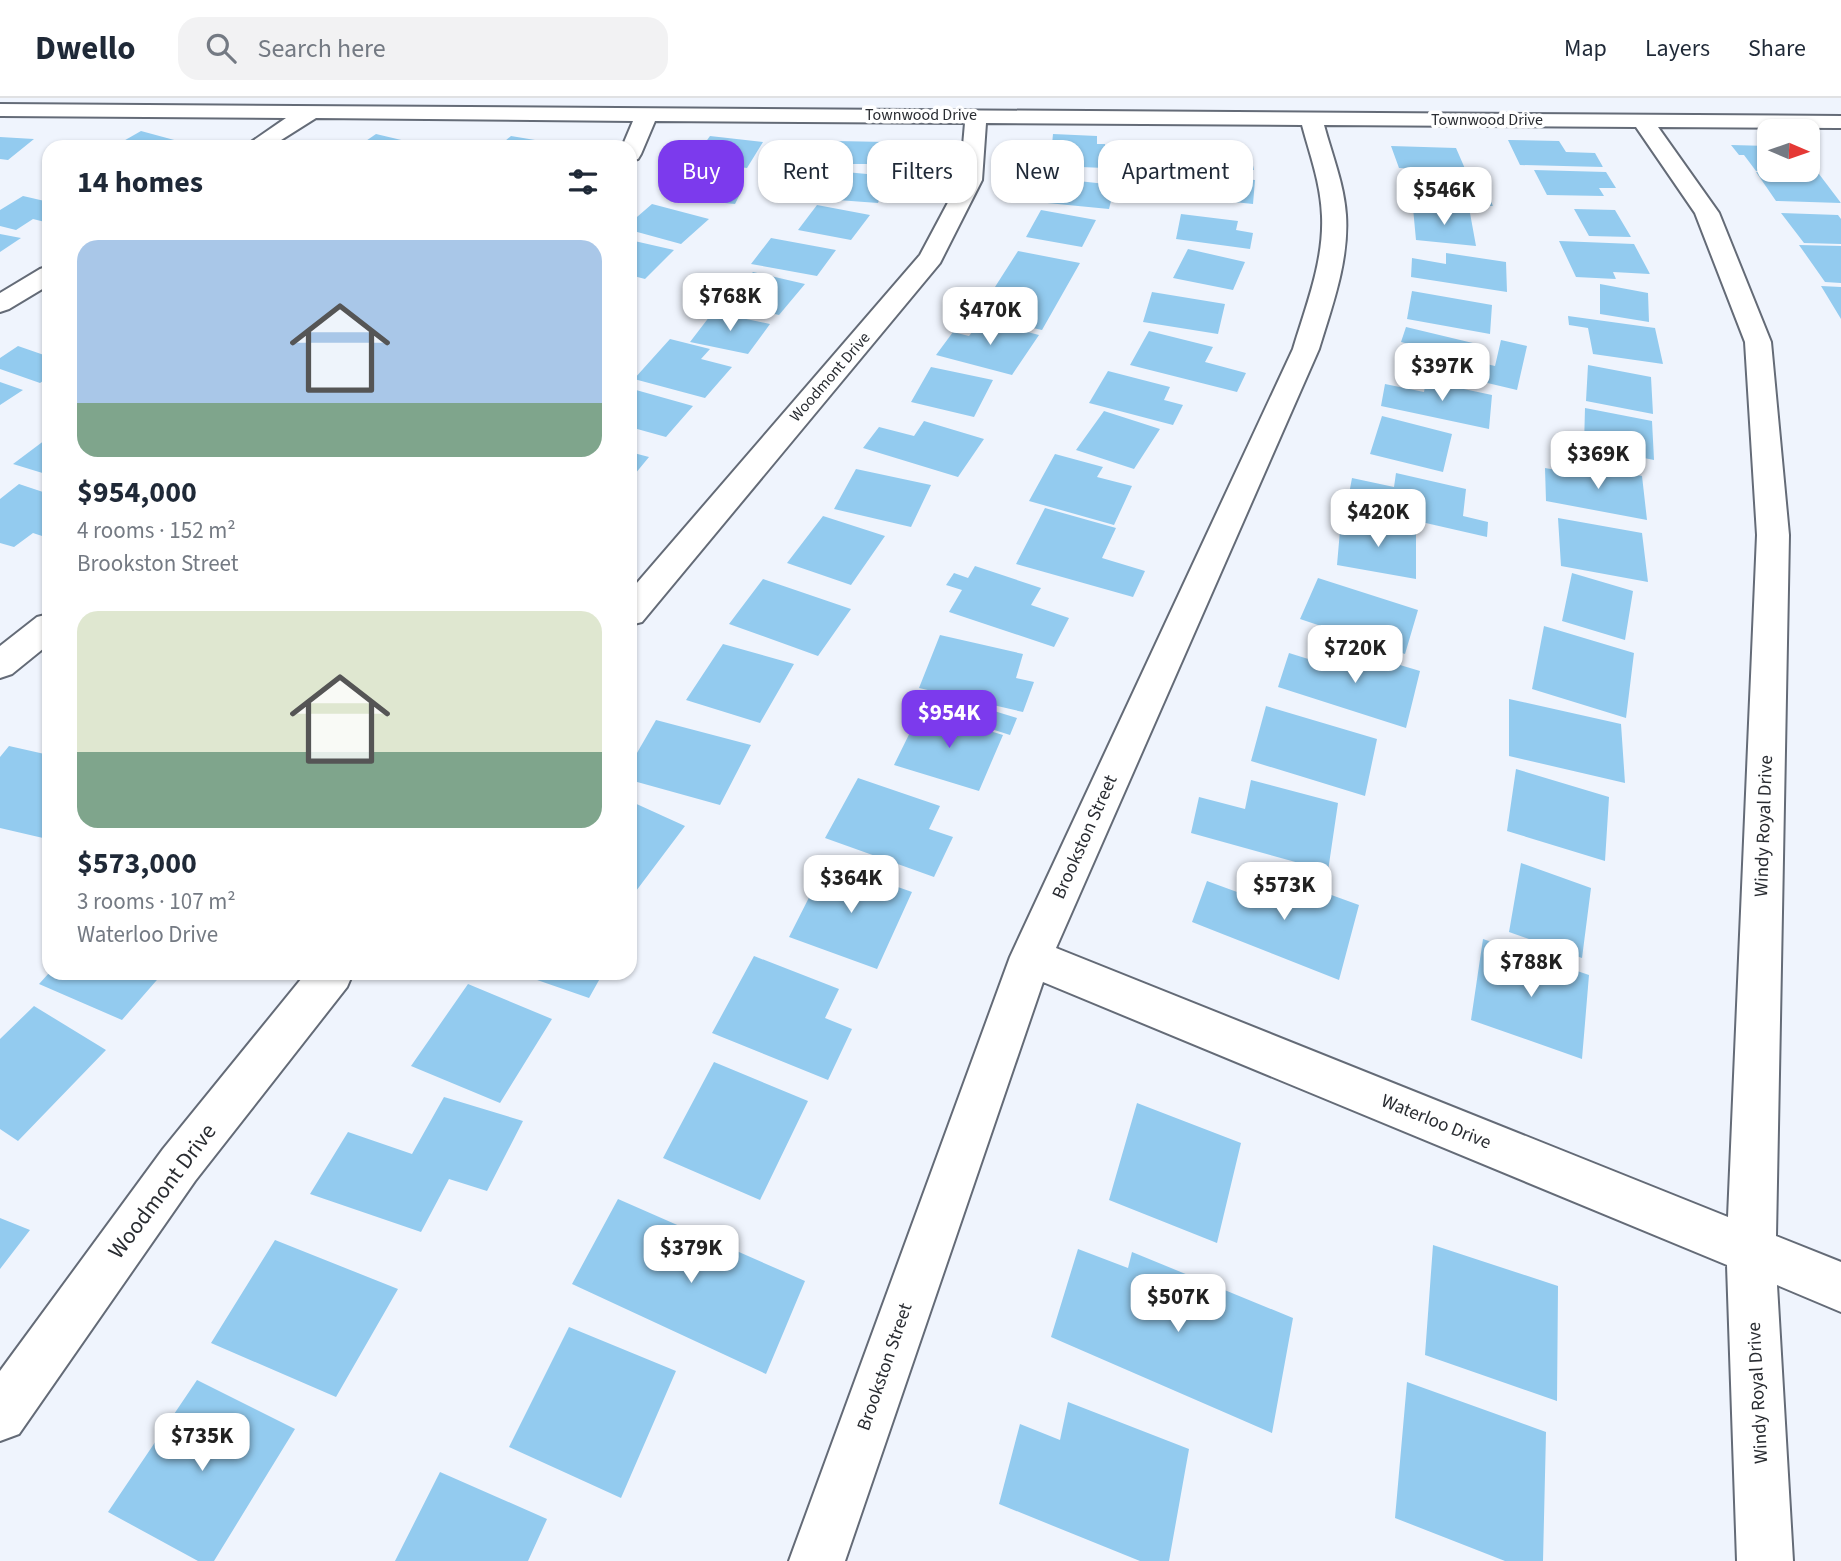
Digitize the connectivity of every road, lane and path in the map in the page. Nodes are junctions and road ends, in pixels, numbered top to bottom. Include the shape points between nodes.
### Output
1 (332, 98) edge
2 (0, 110) edge
3 (313, 111) junction
4 (647, 114) junction
5 (976, 115) junction
6 (1311, 119) junction
7 (1643, 121) junction
8 (1841, 122) edge
9 (266, 140) edge
10 (636, 140) edge
11 (42, 278) edge
12 (0, 304) edge
13 (637, 605) edge
14 (42, 632) edge
15 (0, 665) edge
16 (1031, 957) junction
17 (326, 980) edge
18 (1751, 1250) junction
19 (1841, 1287) edge
20 (0, 1415) edge
21 (817, 1561) edge
22 (1765, 1561) edge

1 - 3 street
2 - 3 street, Townwood Drive
3 - 4 street, Townwood Drive
3 - 9 street
4 - 5 street, Townwood Drive
4 - 10 street
5 - 6 street, Townwood Drive
5 - 13 street, Woodmont Drive via 971,180 931,258
6 - 7 street, Townwood Drive
6 - 16 street, Brookston Street via 1332,198 1333,240 1325,288 1306,349
7 - 8 street, Townwood Drive
7 - 18 street, Windy Royal Drive via 1707,213 1758,342 1773,534
11 - 12 street
14 - 15 street
16 - 18 street, Waterloo Drive
16 - 21 street, Brookston Street
17 - 20 street, Woodmont Drive via 179,1165
18 - 19 street, Waterloo Drive
18 - 22 street, Windy Royal Drive

